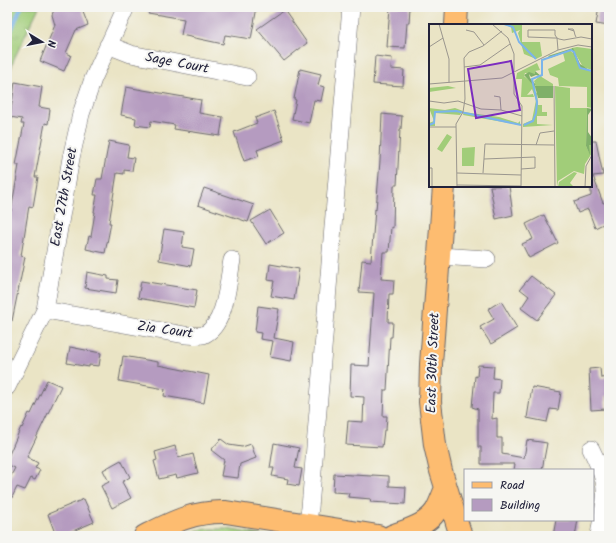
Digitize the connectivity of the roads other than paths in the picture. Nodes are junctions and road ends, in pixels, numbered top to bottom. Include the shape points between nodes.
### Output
1 (126, 7) edge
2 (351, 7) edge
3 (457, 7) edge
4 (456, 24) edge
5 (108, 45) junction
6 (247, 77) dead end
7 (444, 187) edge
8 (439, 256) junction
9 (487, 259) dead end
10 (232, 260) dead end
11 (45, 310) junction
12 (7, 387) edge
13 (591, 449) dead end
14 (446, 488) junction
15 (307, 525) junction
16 (146, 536) edge
17 (378, 536) edge
18 (392, 536) edge
19 (461, 536) edge
20 (599, 536) edge

1 - 5 street, East 27th Street
2 - 15 street
3 - 4 main road
5 - 6 street, Sage Court via 132,54
5 - 11 street, East 27th Street via 86,99 76,133
7 - 8 main road, East 30th Street
8 - 9 street
8 - 14 main road, East 30th Street via 430,364 430,402
10 - 11 street, Zia Court via 223,310 217,325 203,335 185,335
11 - 12 street, East 27th Street
13 - 20 street via 601,471 605,489
14 - 18 main road via 435,511 428,519 420,525
14 - 19 main road, East 30th Street
15 - 16 main road via 215,511 174,521
15 - 17 main road

